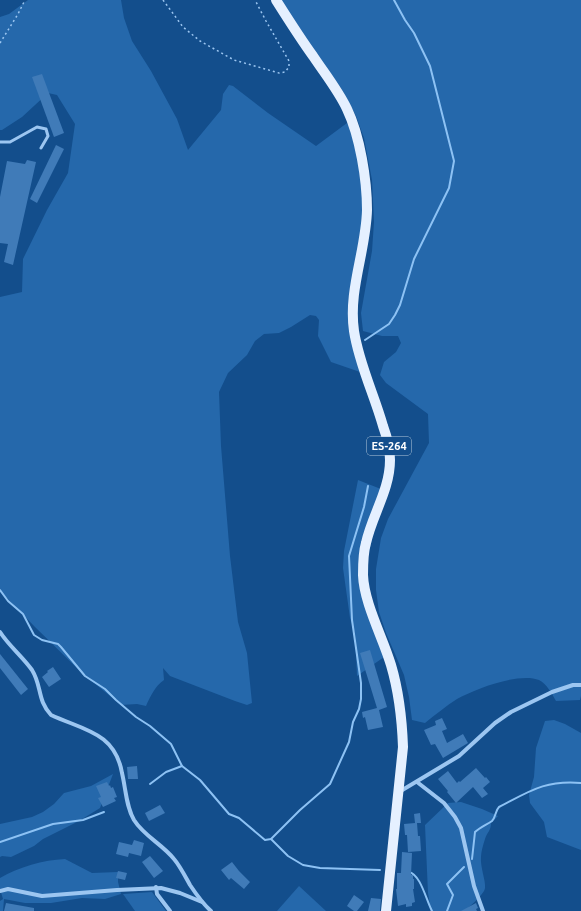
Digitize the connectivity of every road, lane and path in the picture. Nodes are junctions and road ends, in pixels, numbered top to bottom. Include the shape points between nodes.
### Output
1 (25, 0) edge
2 (163, 0) edge
3 (255, 0) edge
4 (276, 0) edge
5 (0, 44) edge
6 (0, 142) edge
7 (41, 148) dead end
8 (0, 632) edge
9 (581, 685) edge
10 (418, 782) junction
11 (399, 792) junction
12 (156, 888) junction
13 (0, 891) edge
14 (202, 902) junction
15 (170, 911) edge
16 (211, 911) edge
17 (386, 911) edge
18 (483, 911) edge

1 - 5 path
2 - 3 path via 183,27 200,40 234,60 279,73 285,72 289,67 289,61
4 - 11 main road, ES-264 via 335,87 348,111 359,144 365,178 367,210 353,293 352,314 361,362 380,413 389,447 390,462 387,483 366,543 363,577 398,694 403,747
6 - 7 lane via 10,142 40,127 46,129 48,136
8 - 14 street via 32,670 41,699 51,716 88,730 112,747 120,763 125,794 135,822 174,859
9 - 10 street via 552,692 511,712 459,756
10 - 11 street
10 - 18 street via 444,803 461,828 472,878
11 - 17 main road, ES-264
12 - 13 street via 42,896 8,889
12 - 14 street via 172,890
12 - 15 street via 157,894
14 - 16 street

